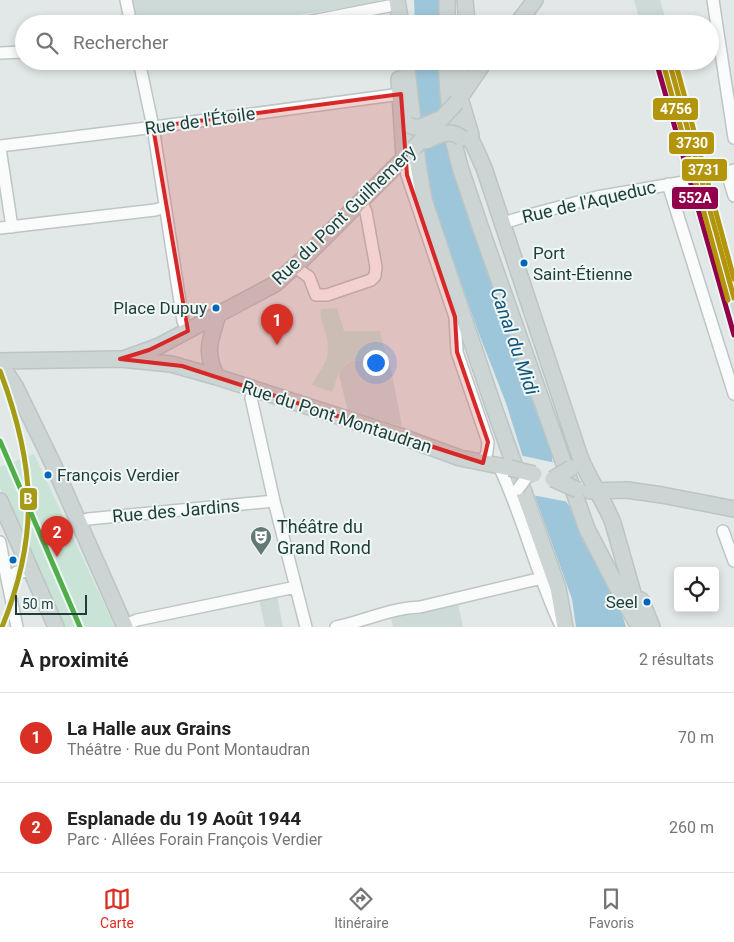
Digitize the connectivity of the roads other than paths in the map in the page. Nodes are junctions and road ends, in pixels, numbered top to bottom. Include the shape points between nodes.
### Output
1 (126, 0) edge
2 (447, 0) edge
3 (459, 0) edge
4 (465, 0) edge
5 (535, 0) edge
6 (713, 0) edge
7 (392, 2) edge
8 (129, 15) edge
9 (336, 15) edge
10 (391, 15) edge
11 (397, 15) edge
12 (447, 15) edge
13 (460, 15) edge
14 (466, 15) edge
15 (524, 15) edge
16 (715, 15) edge
17 (719, 39) edge
18 (15, 52) edge
19 (0, 53) edge
20 (142, 70) edge
21 (397, 70) edge
22 (407, 70) edge
23 (449, 70) edge
24 (459, 70) edge
25 (478, 70) edge
26 (401, 94) junction
27 (457, 96) junction
28 (443, 117) junction
29 (404, 122) junction
30 (153, 127) junction
31 (466, 136) junction
32 (734, 138) edge
33 (0, 147) edge
34 (409, 153) junction
35 (726, 172) edge
36 (673, 184) junction
37 (734, 196) edge
38 (361, 201) junction
39 (165, 207) junction
40 (503, 224) junction
41 (6, 228) edge
42 (294, 267) junction
43 (218, 315) junction
44 (188, 331) junction
45 (120, 359) junction
46 (0, 362) edge
47 (218, 377) junction
48 (253, 389) junction
49 (734, 394) edge
50 (482, 463) junction
51 (575, 463) junction
52 (504, 467) junction
53 (534, 474) junction
54 (553, 479) junction
55 (597, 491) junction
56 (0, 501) edge
57 (274, 501) junction
58 (517, 505) junction
59 (734, 509) edge
60 (78, 522) junction
61 (723, 531) dead end
62 (0, 542) edge
63 (734, 561) edge
64 (31, 571) junction
65 (542, 578) junction
66 (7, 579) junction
67 (631, 585) junction
68 (296, 587) junction
69 (125, 626) edge
70 (17, 627) edge
71 (56, 627) edge
72 (306, 627) edge
73 (336, 627) edge
74 (564, 627) edge
75 (640, 627) edge
76 (644, 627) edge
77 (652, 627) edge

1 - 8 street
2 - 12 main road
3 - 13 main road
4 - 14 main road
5 - 15 main road
6 - 16 street
7 - 9 street
7 - 10 main road
7 - 11 main road
17 - 32 street
18 - 19 street
20 - 30 street
21 - 26 main road
22 - 74 main road via 424,200 558,588
23 - 27 main road
24 - 27 main road
25 - 27 main road, Rue du Pont Guilhemery
26 - 29 main road
26 - 30 street, Rue de l'Étoile
27 - 28 main road, Rue du Pont Guilhemery, bridge
27 - 31 main road
27 - 75 main road via 456,152 482,232 586,529
28 - 29 main road, bridge via 419,128
28 - 31 main road
28 - 34 main road, Rue du Pont Guilhemery, bridge
29 - 34 main road
30 - 33 street, Rue de l'Étoile
30 - 39 street
31 - 34 main road, bridge via 442,133
31 - 40 main road via 484,168
33 - 41 street
34 - 38 main road, Rue du Pont Guilhemery
34 - 50 street via 406,175 455,317 457,352 488,442
35 - 36 street, Rue de l'Aqueduc
35 - 37 street
36 - 40 street, Rue de l'Aqueduc via 597,197
36 - 49 street
38 - 42 main road, Rue du Pont Guilhemery
38 - 42 street via 376,267 371,280 327,295 316,295 309,277
39 - 41 street
39 - 44 street via 183,321
40 - 51 main road
42 - 43 main road, Rue du Pont Guilhemery via 275,284
43 - 44 main road, Rue du Pont Guilhemery
43 - 47 main road via 208,349
44 - 45 main road, Rue du Pont Guilhemery via 149,350
45 - 46 main road
45 - 47 main road, Rue du Pont Montaudran via 171,364
46 - 60 main road via 16,386
47 - 48 main road, Rue du Pont Montaudran
48 - 50 main road, Rue du Pont Montaudran
48 - 57 street via 251,398
50 - 52 main road, Rue du Pont Montaudran
51 - 54 main road, bridge
51 - 55 main road
52 - 53 main road, Rue du Pont Montaudran, bridge
52 - 58 street
53 - 54 main road, Rue du Pont Montaudran
53 - 58 street, bridge via 527,477 518,489
54 - 55 main road, Rue du Pont Montaudran, bridge via 578,490
55 - 59 main road, Rue du Pont Montaudran via 654,493
55 - 67 main road via 613,523
56 - 64 main road
57 - 60 street, Rue des Jardins
57 - 68 street
58 - 65 street
60 - 69 main road
61 - 63 street
62 - 66 street
64 - 66 street via 17,572
64 - 71 main road
65 - 73 street via 370,616
65 - 74 street
66 - 70 street
67 - 76 main road
67 - 77 main road via 638,593
68 - 69 street via 136,620
68 - 72 street

